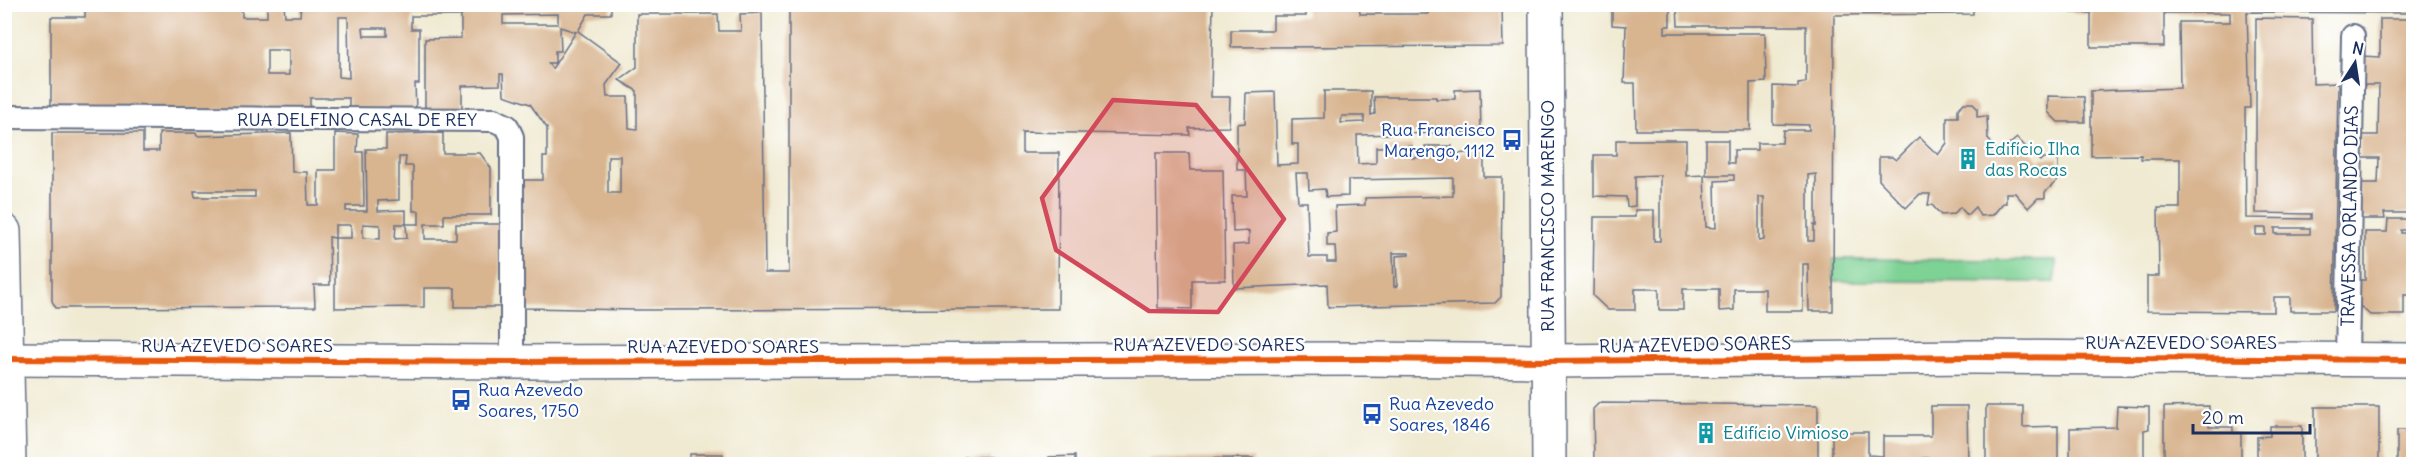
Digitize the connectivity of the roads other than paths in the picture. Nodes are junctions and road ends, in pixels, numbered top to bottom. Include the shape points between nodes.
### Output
1 (1546, 4) edge
2 (2353, 36) dead end
3 (4, 117) edge
4 (4, 231) edge
5 (5, 359) edge
6 (2347, 359) junction
7 (2414, 360) edge
8 (512, 362) junction
9 (1548, 362) junction
10 (9, 465) edge
11 (1548, 465) edge

1 - 9 street, RUA FRANCISCO MARENGO
2 - 6 lane, TRAVESSA ORLANDO DIAS
3 - 8 lane, RUA DELFINO CASAL DE REY via 494,120 507,126 512,137
4 - 5 street
5 - 8 street, RUA AZEVEDO SOARES
5 - 10 street
6 - 7 street, RUA AZEVEDO SOARES
6 - 9 street, RUA AZEVEDO SOARES via 1974,357
8 - 9 street, RUA AZEVEDO SOARES
9 - 11 street, RUA FRANCISCO MARENGO

